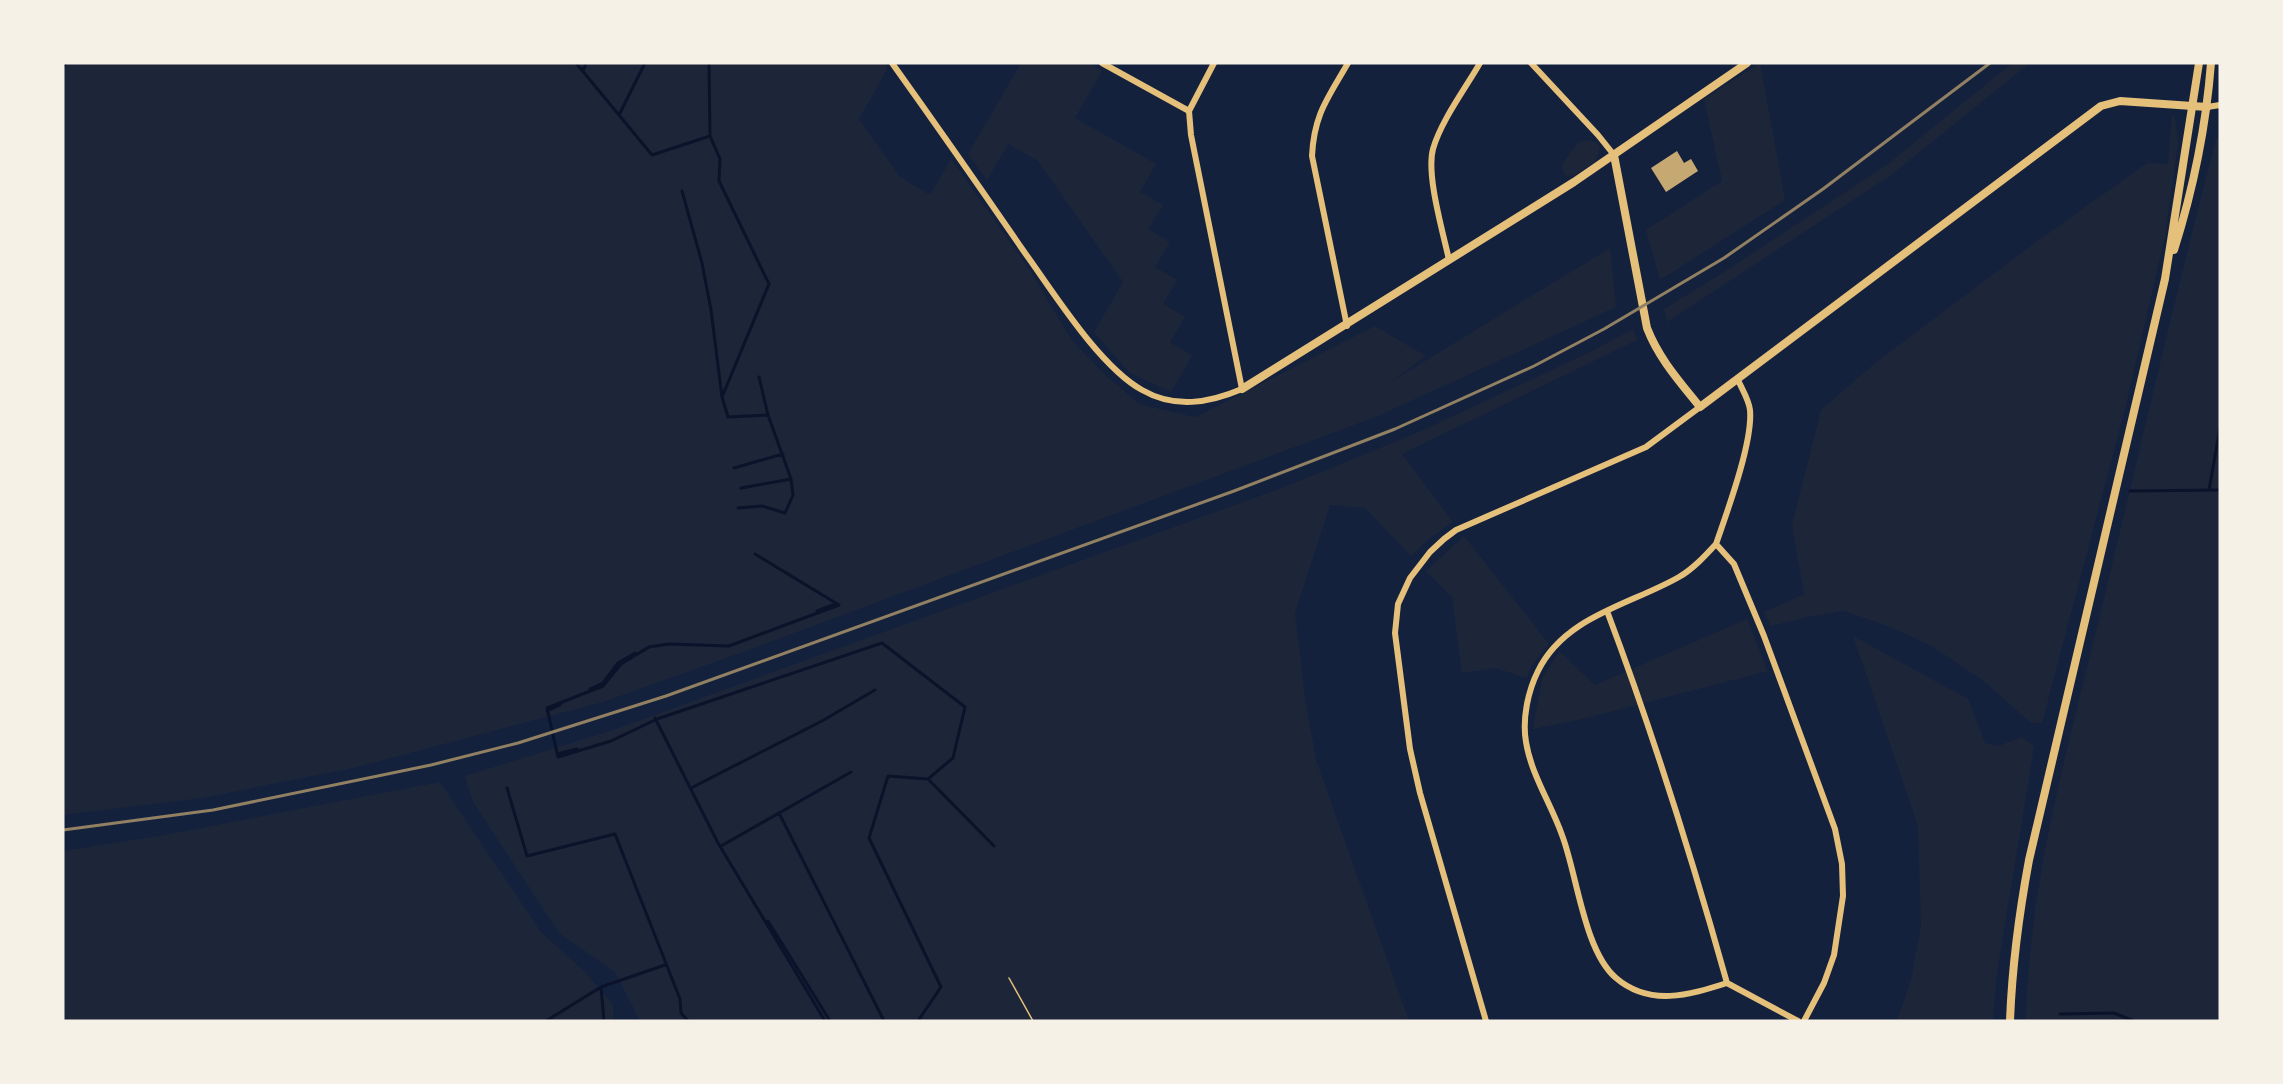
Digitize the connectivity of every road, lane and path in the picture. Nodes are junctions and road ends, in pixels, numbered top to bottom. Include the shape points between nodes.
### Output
1 (892, 63) edge
2 (1102, 63) edge
3 (1214, 63) edge
4 (1348, 63) edge
5 (1480, 63) edge
6 (1531, 63) edge
7 (1747, 63) edge
8 (2199, 63) edge
9 (2211, 63) edge
10 (2220, 105) edge
11 (2193, 107) junction
12 (2207, 107) junction
13 (1189, 111) junction
14 (1614, 155) junction
15 (1449, 260) junction
16 (2165, 279) junction
17 (1347, 326) junction
18 (1738, 380) junction
19 (1242, 389) junction
20 (1700, 407) junction
21 (1716, 544) junction
22 (1607, 611) junction
23 (1009, 978) dead end
24 (1727, 983) junction
25 (1033, 1021) edge
26 (1486, 1021) edge
27 (1798, 1021) edge
28 (1804, 1021) edge
29 (2010, 1021) edge

1 - 19 street via 1051,289 1118,373 1143,391 1172,401 1204,402
2 - 13 street
3 - 13 street
4 - 17 street via 1319,112 1312,156
5 - 15 street via 1432,151 1432,177
6 - 14 street
7 - 14 street
8 - 11 main road
9 - 12 main road
10 - 12 street
11 - 12 street
11 - 16 main road
11 - 18 street via 2120,101 2101,106
12 - 16 main road via 2188,207
13 - 19 street
14 - 15 street
14 - 20 street via 1647,328 1665,363
15 - 17 street
16 - 29 main road via 2029,860 2017,926
17 - 19 street
18 - 20 street
18 - 21 street via 1750,409 1748,430
20 - 26 street via 1647,447 1450,534 1410,578 1398,604 1395,633 1410,748
21 - 22 street via 1681,576
21 - 28 street via 1734,564 1764,636 1835,829 1842,864 1843,896 1834,955
22 - 24 street via 1680,822
22 - 24 street via 1569,632 1539,670 1526,710 1526,741 1531,760 1563,836 1592,940 1615,977 1637,992 1666,997
23 - 25 path
24 - 27 street

